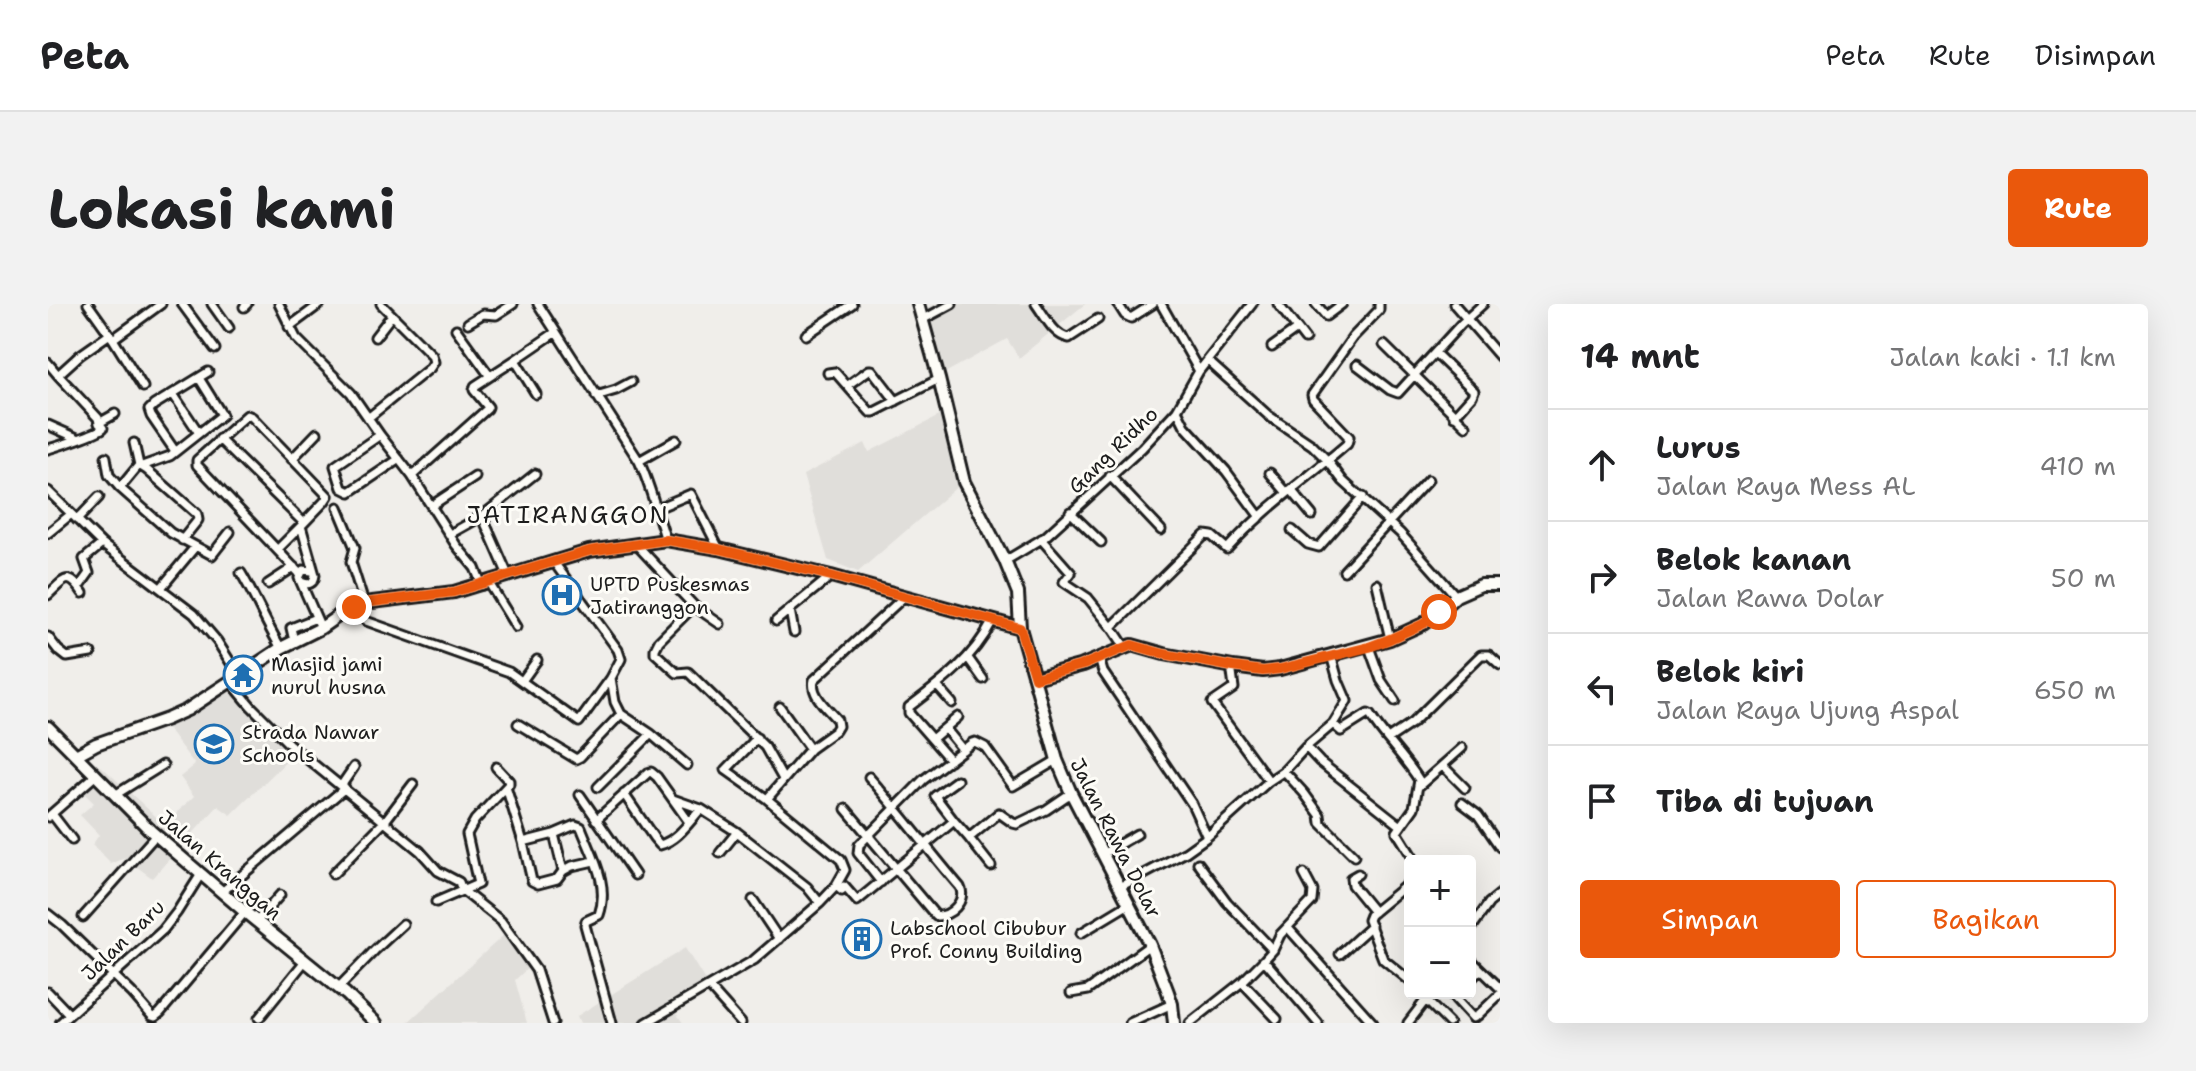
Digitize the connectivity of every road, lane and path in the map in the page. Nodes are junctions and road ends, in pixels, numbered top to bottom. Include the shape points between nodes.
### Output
1 (88, 304) edge
2 (161, 304) edge
3 (182, 304) edge
4 (212, 304) edge
5 (279, 304) edge
6 (320, 304) edge
7 (381, 304) edge
8 (513, 304) edge
9 (538, 304) edge
10 (852, 304) edge
11 (918, 304) edge
12 (952, 304) edge
13 (1036, 304) edge
14 (1118, 304) edge
15 (1153, 304) edge
16 (1161, 304) edge
17 (1278, 304) edge
18 (1316, 304) edge
19 (1342, 304) edge
20 (1379, 304) edge
21 (1454, 304) edge
22 (1483, 304) edge
23 (1248, 305) edge
24 (392, 315) junction
25 (1098, 319) dead end
26 (1468, 319) junction
27 (922, 320) junction
28 (468, 323) dead end
29 (289, 327) junction
30 (229, 328) dead end
31 (456, 329) dead end
32 (1297, 329) junction
33 (556, 332) junction
34 (806, 335) dead end
35 (112, 337) junction
36 (375, 337) dead end
37 (1305, 339) dead end
38 (1384, 345) dead end
39 (1272, 347) dead end
40 (215, 349) dead end
41 (1435, 353) junction
42 (1500, 357) edge
43 (515, 360) junction
44 (1208, 361) junction
45 (48, 363) edge
46 (1357, 365) dead end
47 (1199, 371) junction
48 (208, 372) dead end
49 (828, 373) dead end
50 (58, 375) junction
51 (489, 375) junction
52 (1414, 377) junction
53 (199, 378) junction
54 (939, 379) junction
55 (631, 382) dead end
56 (848, 385) junction
57 (143, 387) dead end
58 (173, 394) junction
59 (536, 394) dead end
60 (596, 396) junction
61 (896, 401) junction
62 (1177, 410) junction
63 (115, 414) dead end
64 (1454, 416) junction
65 (368, 418) junction
66 (99, 423) junction
67 (48, 425) edge
68 (1466, 426) dead end
69 (199, 433) junction
70 (317, 433) dead end
71 (380, 435) junction
72 (77, 438) junction
73 (219, 439) junction
74 (676, 440) dead end
75 (134, 443) dead end
76 (48, 449) edge
77 (175, 451) junction
78 (106, 457) dead end
79 (292, 459) junction
80 (399, 459) junction
81 (639, 461) junction
82 (1328, 461) junction
83 (140, 466) junction
84 (1270, 473) dead end
85 (535, 474) dead end
86 (412, 476) junction
87 (1110, 476) junction
88 (475, 477) dead end
89 (1428, 480) dead end
90 (120, 488) junction
91 (48, 491) edge
92 (1290, 492) junction
93 (99, 497) dead end
94 (1363, 497) junction
95 (431, 506) junction
96 (338, 507) dead end
97 (655, 509) junction
98 (1070, 512) junction
99 (1312, 515) dead end
100 (482, 516) junction
101 (74, 517) junction
102 (1260, 517) junction
103 (1389, 521) junction
104 (303, 525) junction
105 (1161, 530) dead end
106 (1292, 530) dead end
107 (230, 532) dead end
108 (48, 533) edge
109 (450, 534) junction
110 (1041, 539) junction
111 (182, 540) junction
112 (666, 540) junction
113 (1101, 542) dead end
114 (102, 544) junction
115 (636, 544) junction
116 (195, 547) junction
117 (278, 549) junction
118 (719, 549) junction
119 (553, 561) junction
120 (1005, 561) junction
121 (312, 571) junction
122 (1344, 571) dead end
123 (241, 573) dead end
124 (298, 574) junction
125 (508, 575) junction
126 (831, 576) junction
127 (268, 584) dead end
128 (486, 584) junction
129 (1377, 584) dead end
130 (1500, 585) edge
131 (161, 588) junction
132 (48, 595) edge
133 (905, 596) junction
134 (1456, 596) junction
135 (359, 605) junction
136 (694, 606) junction
137 (790, 610) junction
138 (776, 621) dead end
139 (992, 622) junction
140 (318, 623) junction
141 (720, 624) dead end
142 (516, 627) dead end
143 (1020, 628) junction
144 (1113, 629) junction
145 (794, 632) dead end
146 (48, 637) edge
147 (1390, 639) junction
148 (1125, 647) junction
149 (1369, 647) junction
150 (281, 648) junction
151 (91, 653) dead end
152 (1331, 655) junction
153 (968, 658) junction
154 (1099, 658) junction
155 (537, 660) dead end
156 (1500, 665) edge
157 (1233, 667) junction
158 (611, 678) junction
159 (1035, 678) junction
160 (235, 679) junction
161 (983, 679) dead end
162 (522, 681) junction
163 (937, 686) junction
164 (1395, 701) dead end
165 (952, 703) dead end
166 (780, 707) dead end
167 (621, 714) junction
168 (958, 717) dead end
169 (518, 724) dead end
170 (1333, 724) junction
171 (48, 727) edge
172 (945, 728) junction
173 (651, 734) junction
174 (57, 735) junction
175 (757, 738) junction
176 (932, 739) junction
177 (1388, 739) junction
178 (48, 743) edge
179 (1306, 747) junction
180 (1462, 748) dead end
181 (810, 749) junction
182 (963, 750) junction
183 (76, 755) junction
184 (950, 760) junction
185 (1057, 760) junction
186 (163, 765) dead end
187 (687, 765) dead end
188 (1443, 766) junction
189 (354, 767) dead end
190 (496, 767) dead end
191 (1284, 771) junction
192 (96, 775) junction
193 (869, 777) dead end
194 (783, 779) junction
195 (957, 780) dead end
196 (1269, 781) junction
197 (413, 784) dead end
198 (343, 787) junction
199 (506, 787) junction
200 (598, 787) dead end
201 (1418, 787) junction
202 (1465, 788) dead end
203 (1071, 793) junction
204 (624, 794) junction
205 (115, 795) junction
206 (580, 795) dead end
207 (673, 799) junction
208 (767, 799) junction
209 (1462, 803) dead end
210 (896, 807) junction
211 (701, 809) junction
212 (846, 809) dead end
213 (50, 816) edge
214 (596, 820) junction
215 (385, 821) junction
216 (954, 821) junction
217 (689, 822) junction
218 (1401, 826) junction
219 (737, 832) junction
220 (554, 834) junction
221 (1137, 834) dead end
222 (156, 835) junction
223 (868, 836) junction
224 (1207, 837) junction
225 (969, 838) junction
226 (72, 840) dead end
227 (523, 842) junction
228 (924, 845) junction
229 (1500, 847) edge
230 (720, 853) dead end
231 (1104, 853) junction
232 (1411, 855) edge
233 (1354, 856) dead end
234 (594, 861) junction
235 (1198, 863) dead end
236 (991, 866) dead end
237 (895, 870) junction
238 (563, 871) junction
239 (201, 874) junction
240 (333, 874) dead end
241 (1304, 874) dead end
242 (1358, 874) dead end
243 (635, 875) dead end
244 (881, 882) junction
245 (836, 886) junction
246 (1120, 887) junction
247 (1404, 887) edge
248 (462, 890) junction
249 (222, 892) junction
250 (1500, 894) edge
251 (280, 895) dead end
252 (753, 900) dead end
253 (436, 902) dead end
254 (820, 903) junction
255 (1129, 904) junction
256 (245, 912) junction
257 (1374, 912) junction
258 (48, 914) edge
259 (83, 917) dead end
260 (257, 921) junction
261 (403, 924) dead end
262 (1371, 926) junction
263 (1472, 927) edge
264 (1288, 928) junction
265 (1081, 933) dead end
266 (779, 939) junction
267 (1150, 945) junction
268 (1273, 950) junction
269 (1340, 954) dead end
270 (1264, 960) junction
271 (305, 961) junction
272 (1476, 965) edge
273 (112, 974) junction
274 (1404, 976) edge
275 (1242, 982) junction
276 (709, 987) junction
277 (338, 988) junction
278 (1500, 988) edge
279 (48, 992) edge
280 (1071, 993) dead end
281 (1500, 994) edge
282 (1425, 999) edge
283 (1429, 999) edge
284 (1458, 999) edge
285 (1172, 1004) junction
286 (69, 1014) junction
287 (259, 1018) dead end
288 (1277, 1019) dead end
289 (157, 1020) edge
290 (60, 1023) edge
291 (376, 1023) edge
292 (553, 1023) edge
293 (612, 1023) edge
294 (646, 1023) edge
295 (741, 1023) edge
296 (1130, 1023) edge
297 (1174, 1023) edge
298 (1190, 1023) edge
299 (1318, 1023) edge
300 (1373, 1023) edge
301 (1408, 1023) edge
302 (1449, 1023) edge

1 - 35 street
2 - 35 street
3 - 40 street
4 - 30 street
5 - 29 street
6 - 29 street
7 - 24 street
8 - 28 street
9 - 33 street
10 - 34 street
11 - 27 street, Jalan Rawa Dolar
12 - 27 street
13 - 25 street via 1065,338
14 - 15 street via 1131,318
16 - 47 street
17 - 32 street
18 - 19 street via 1326,316
20 - 82 street via 1312,395 1349,437
21 - 26 street
22 - 26 street
23 - 44 street, Gang Ridho
24 - 36 street
24 - 65 street via 434,362
26 - 41 street
26 - 42 street
27 - 54 street, Jalan Rawa Dolar
29 - 65 street
31 - 51 street
32 - 37 street
32 - 39 street
33 - 43 street
33 - 60 street
35 - 50 street
35 - 57 street
38 - 52 street
41 - 52 street
41 - 64 street via 1474,391
43 - 51 street
43 - 59 street
44 - 47 street, Gang Ridho
44 - 82 street
45 - 50 street
46 - 52 street via 1396,394
47 - 62 street, Gang Ridho
48 - 53 street
49 - 56 street via 835,372
50 - 66 street
51 - 86 street via 474,388 487,409
52 - 64 street
53 - 58 street
53 - 69 street via 222,415
54 - 61 street
54 - 120 street, Jalan Rawa Dolar via 964,482
55 - 60 street
56 - 61 street via 870,412
56 - 61 street via 872,370
58 - 69 street
58 - 77 street via 149,410
60 - 81 street
62 - 87 street, Gang Ridho
62 - 102 street
63 - 66 street
64 - 68 street
65 - 71 street
66 - 72 street via 101,431
67 - 72 street
69 - 77 street
70 - 79 street
71 - 80 street
71 - 80 street via 335,466 342,488 350,492
72 - 76 street
73 - 79 street via 250,416
73 - 104 street
73 - 117 street via 197,465
74 - 81 street
75 - 83 street
77 - 83 street via 160,462
78 - 90 street via 109,475
79 - 104 street via 328,496
80 - 86 street
81 - 97 street
82 - 92 street
82 - 94 street
83 - 90 street
83 - 111 street via 197,514
84 - 92 street
85 - 100 street
86 - 95 street
87 - 98 street, Gang Ridho
87 - 105 street
88 - 95 street
89 - 103 street
90 - 111 street
91 - 101 street
92 - 99 street
92 - 102 street
93 - 101 street
94 - 103 street
94 - 106 street via 1319,547
95 - 109 street
96 - 135 street via 355,548 351,562
97 - 112 street
97 - 118 street via 691,494
98 - 110 street, Gang Ridho
98 - 113 street
100 - 109 street
100 - 125 street
101 - 108 street
101 - 114 street
102 - 144 street via 1227,549 1205,535
103 - 122 street
103 - 134 street
104 - 117 street
104 - 121 street
107 - 116 street via 214,554
109 - 128 street
110 - 120 street, Gang Ridho
110 - 144 street via 1071,573 1064,582 1088,598
111 - 116 street
112 - 115 street
112 - 118 street
114 - 131 street
114 - 132 street via 84,559 89,573 81,590 73,579 65,579
115 - 119 street
115 - 136 street
116 - 131 street
117 - 124 street
118 - 126 street
119 - 125 street
119 - 158 street via 618,650 621,659
120 - 143 street, Jalan Rawa Dolar via 1018,593
121 - 124 street
121 - 124 street via 311,584
123 - 150 street
124 - 127 street
124 - 140 street
125 - 128 street
126 - 133 street
126 - 137 street
128 - 135 street
128 - 142 street
129 - 147 street
130 - 134 street via 1481,585
131 - 160 street via 217,641
133 - 139 street
133 - 181 street via 814,680 813,691 838,726
134 - 147 street via 1423,624
135 - 140 street
135 - 162 street via 366,621
136 - 141 street
136 - 175 street via 656,645 655,653 677,673 688,672
137 - 138 street
137 - 145 street
139 - 143 street
139 - 153 street
140 - 150 street
143 - 159 street, Jalan Rawa Dolar
144 - 148 street
146 - 151 street via 67,657
147 - 149 street
148 - 154 street
148 - 157 street
149 - 152 street
149 - 164 street
150 - 160 street
152 - 157 street via 1280,669
152 - 170 street via 1347,701
153 - 161 street
153 - 163 street
154 - 159 street
154 - 224 street via 1103,672 1192,804
155 - 162 street
156 - 177 street via 1481,655 1412,723
157 - 196 street via 1234,688 1212,703
158 - 162 street via 579,722
158 - 167 street
159 - 185 street, Jalan Rawa Dolar
160 - 183 street via 187,710
160 - 198 street via 251,706 289,744
163 - 165 street
163 - 176 street via 909,707
166 - 181 street
167 - 169 street via 576,759
167 - 173 street
168 - 172 street
170 - 177 street via 1341,731 1370,715
170 - 179 street
171 - 174 street, Jalan Kranggan
172 - 176 street
172 - 182 street
173 - 187 street
173 - 200 street
174 - 178 street
174 - 183 street, Jalan Kranggan
175 - 194 street
175 - 208 street via 726,770
176 - 184 street
177 - 201 street via 1419,780
179 - 191 street
179 - 218 street
180 - 188 street
181 - 194 street
182 - 184 street
182 - 185 street via 973,742 985,747 1013,786
183 - 192 street, Jalan Kranggan
184 - 210 street
185 - 203 street, Jalan Rawa Dolar
186 - 205 street
188 - 201 street
188 - 202 street
189 - 198 street
190 - 199 street via 509,781
191 - 196 street
191 - 233 street via 1321,823
192 - 205 street, Jalan Kranggan
192 - 213 street
193 - 210 street
194 - 208 street
195 - 216 street via 935,796
196 - 224 street
197 - 215 street
198 - 215 street
198 - 249 street
199 - 227 street
199 - 248 street via 468,829 479,882
201 - 218 street via 1414,808
203 - 225 street via 1017,824 999,813
203 - 231 street, Jalan Rawa Dolar
204 - 207 street via 651,772
204 - 214 street
204 - 217 street via 660,845
205 - 222 street, Jalan Kranggan
206 - 214 street
207 - 211 street
207 - 217 street
208 - 245 street via 841,860 845,870
209 - 229 street via 1478,815
210 - 223 street
210 - 228 street
211 - 217 street
211 - 219 street
212 - 223 street
213 - 226 street
214 - 243 street
215 - 240 street
215 - 248 street
216 - 225 street
216 - 228 street
218 - 232 street via 1397,836
219 - 230 street
219 - 254 street
220 - 227 street
220 - 234 street via 578,824
220 - 238 street
221 - 231 street
222 - 239 street, Jalan Kranggan
222 - 259 street
223 - 237 street
223 - 244 street via 858,853
224 - 246 street
225 - 236 street
227 - 238 street via 532,881 557,879
228 - 237 street
228 - 237 street via 962,890 962,900 945,916 931,913
231 - 246 street, Jalan Rawa Dolar
234 - 238 street
234 - 293 street via 604,903 599,915 585,925
235 - 268 street
237 - 244 street
239 - 249 street, Jalan Kranggan
239 - 273 street, Jalan Baru via 163,930
241 - 264 street via 1313,897
242 - 257 street via 1351,878 1352,885
244 - 245 street via 857,901 844,886 842,891
245 - 254 street
246 - 255 street, Jalan Rawa Dolar
247 - 257 street
248 - 253 street
248 - 292 street via 501,921 536,970
249 - 256 street, Jalan Kranggan
250 - 263 street
251 - 260 street
252 - 266 street
254 - 266 street
255 - 265 street
255 - 267 street, Jalan Rawa Dolar
256 - 260 street, Jalan Kranggan
256 - 289 street
257 - 262 street via 1368,918
258 - 273 street
260 - 271 street, Jalan Kranggan
261 - 277 street
262 - 269 street
262 - 274 street via 1383,959
264 - 268 street
264 - 300 street
266 - 276 street
267 - 280 street via 1088,990
267 - 285 street, Jalan Rawa Dolar
268 - 270 street
270 - 275 street
270 - 299 street
271 - 277 street, Jalan Kranggan
271 - 287 street
272 - 278 street
273 - 286 street, Jalan Baru
273 - 289 street
275 - 288 street
275 - 298 street
276 - 294 street
276 - 295 street
277 - 291 street, Jalan Kranggan
279 - 286 street
281 - 284 street via 1473,1018
282 - 301 street
283 - 302 street
285 - 296 street
285 - 297 street, Jalan Rawa Dolar
286 - 290 street, Jalan Baru

